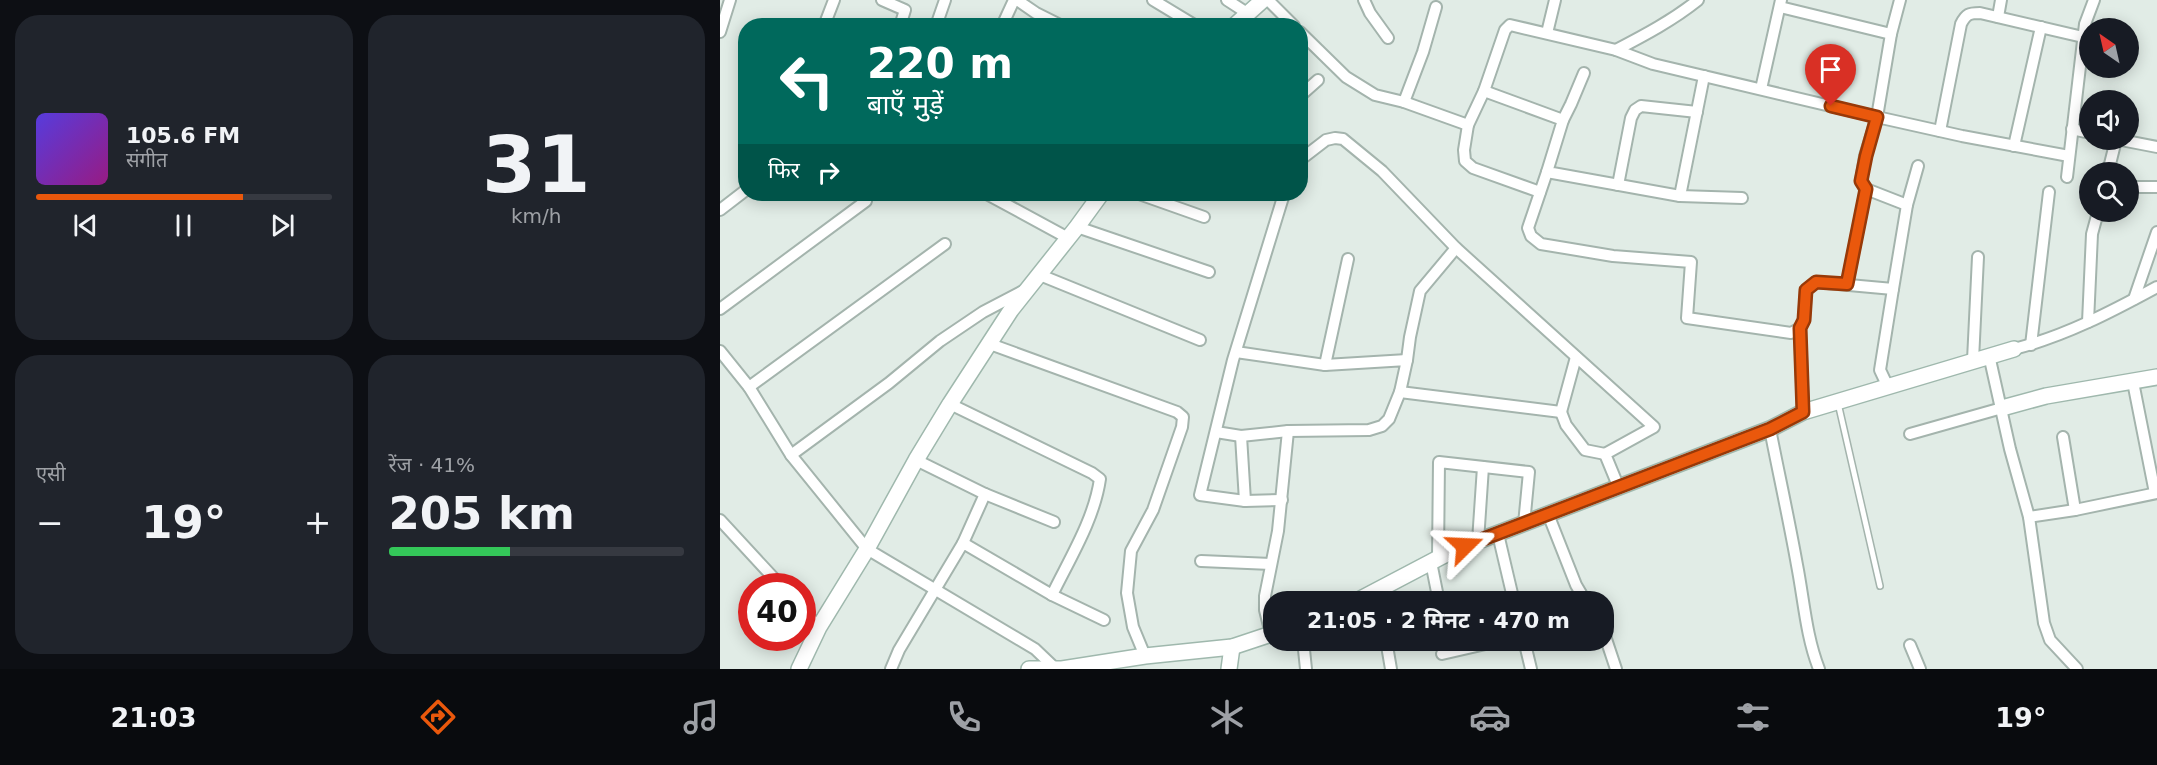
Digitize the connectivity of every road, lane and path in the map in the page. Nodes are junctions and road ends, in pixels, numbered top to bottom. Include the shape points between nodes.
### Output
1 (730, 0) edge
2 (834, 0) edge
3 (882, 0) edge
4 (945, 0) edge
5 (1016, 0) edge
6 (1154, 0) edge
7 (1227, 0) edge
8 (1263, 0) edge
9 (1268, 0) edge
10 (1364, 0) edge
11 (1556, 0) edge
12 (1698, 0) edge
13 (1900, 0) edge
14 (2001, 0) edge
15 (2094, 0) edge
16 (1780, 4) edge
17 (1436, 7) dead end
18 (1247, 13) junction
19 (1998, 17) junction
20 (827, 18) edge
21 (902, 18) edge
22 (939, 18) edge
23 (1006, 18) edge
24 (1046, 18) edge
25 (1183, 18) edge
26 (1242, 18) edge
27 (1286, 18) edge
28 (2087, 18) edge
29 (2041, 27) junction
30 (720, 32) edge
31 (1547, 33) junction
32 (1892, 34) junction
33 (2079, 36) edge
34 (1388, 38) dead end
35 (1308, 40) edge
36 (1616, 50) junction
37 (1584, 73) dead end
38 (2079, 75) edge
39 (1704, 76) junction
40 (1318, 80) dead end
41 (1308, 89) edge
42 (1761, 89) junction
43 (1485, 91) junction
44 (1404, 102) junction
45 (1697, 112) junction
46 (1877, 117) junction
47 (1563, 120) junction
48 (1468, 125) junction
49 (2072, 129) junction
50 (1940, 131) junction
51 (2079, 131) edge
52 (2139, 144) edge
53 (2014, 146) junction
54 (2157, 147) edge
55 (1308, 153) edge
56 (2069, 156) junction
57 (1918, 166) dead end
58 (1547, 172) junction
59 (2067, 177) dead end
60 (1618, 185) junction
61 (2139, 187) edge
62 (2157, 188) edge
63 (1866, 189) junction
64 (1540, 192) junction
65 (2049, 192) dead end
66 (738, 196) edge
67 (1680, 196) junction
68 (1743, 198) dead end
69 (866, 201) dead end
70 (1003, 201) edge
71 (1096, 201) edge
72 (1159, 201) edge
73 (1282, 201) edge
74 (1907, 205) junction
75 (720, 210) edge
76 (1204, 217) dead end
77 (2095, 222) edge
78 (1073, 232) junction
79 (2157, 232) edge
80 (945, 244) dead end
81 (1456, 248) junction
82 (1978, 257) dead end
83 (1348, 259) dead end
84 (1209, 272) dead end
85 (1040, 274) junction
86 (1847, 284) junction
87 (1030, 287) junction
88 (2157, 287) edge
89 (1893, 289) junction
90 (2134, 299) junction
91 (720, 309) edge
92 (2088, 322) junction
93 (1800, 328) junction
94 (1200, 340) dead end
95 (990, 344) junction
96 (2031, 345) junction
97 (2014, 349) joint
98 (720, 351) edge
99 (1236, 352) junction
100 (1989, 356) junction
101 (1576, 357) junction
102 (1407, 360) junction
103 (1973, 360) junction
104 (1325, 365) junction
105 (2157, 377) edge
106 (2133, 382) junction
107 (749, 387) junction
108 (1888, 387) junction
109 (1400, 392) junction
110 (1838, 402) junction
111 (950, 404) junction
112 (2002, 408) junction
113 (1561, 412) junction
114 (1803, 412) junction
115 (1770, 429) junction
116 (1288, 431) junction
117 (1216, 432) junction
118 (1910, 434) dead end
119 (1241, 436) junction
120 (2063, 437) dead end
121 (1605, 454) junction
122 (791, 455) junction
123 (916, 460) junction
124 (1483, 467) junction
125 (1619, 488) junction
126 (2156, 493) edge
127 (986, 494) junction
128 (1282, 500) junction
129 (1245, 501) junction
130 (2074, 510) junction
131 (1548, 514) junction
132 (2029, 517) junction
133 (720, 520) edge
134 (1054, 522) dead end
135 (1524, 524) junction
136 (1498, 534) junction
137 (1478, 541) junction
138 (963, 543) junction
139 (867, 549) junction
140 (1435, 559) junction
141 (1202, 561) dead end
142 (1271, 564) junction
143 (769, 573) edge
144 (1880, 586) dead end
145 (933, 590) junction
146 (1266, 591) edge
147 (1377, 591) edge
148 (1438, 591) edge
149 (1511, 591) edge
150 (1580, 591) edge
151 (1052, 595) junction
152 (1104, 620) dead end
153 (816, 624) edge
154 (819, 627) junction
155 (1263, 637) edge
156 (1911, 645) dead end
157 (1232, 647) junction
158 (1304, 651) edge
159 (1388, 651) edge
160 (1455, 651) edge
161 (1527, 651) edge
162 (1610, 651) edge
163 (1442, 654) dead end
164 (1145, 656) junction
165 (1110, 666) edge
166 (800, 669) edge
167 (891, 669) edge
168 (1031, 669) edge
169 (1056, 669) edge
170 (1062, 669) edge
171 (1229, 669) edge
172 (1306, 669) edge
173 (1391, 669) edge
174 (1531, 669) edge
175 (1616, 669) edge
176 (1819, 669) edge
177 (1920, 669) edge
178 (2077, 669) edge

1 - 30 street
2 - 20 street
3 - 21 street via 905,10
4 - 22 street
5 - 23 street
5 - 24 street
6 - 25 street
7 - 18 street
8 - 18 street
9 - 27 street
10 - 34 street
11 - 31 street
12 - 36 street
13 - 32 street
14 - 19 street
15 - 28 street
16 - 32 street
16 - 42 street
17 - 44 street
18 - 26 street
19 - 29 street
19 - 50 street via 1980,13 1965,16
29 - 33 street
29 - 53 street
31 - 36 street
31 - 43 street via 1510,25 1504,30
32 - 46 street
35 - 44 street via 1346,77 1374,95
36 - 39 street
37 - 47 street
38 - 49 street
39 - 42 street
39 - 45 street
40 - 41 street
42 - 46 street
43 - 47 street
43 - 48 street
44 - 48 street
45 - 60 street via 1641,106 1635,110
45 - 67 street
46 - 50 street
46 - 63 street via 1861,181
47 - 58 street
48 - 64 street via 1465,161 1473,168
49 - 51 street
49 - 56 street
50 - 53 street
52 - 54 street
53 - 56 street
55 - 81 street via 1326,141 1343,139 1382,171
56 - 59 street
57 - 74 street
58 - 60 street
58 - 64 street
60 - 67 street
61 - 62 street
63 - 74 street
63 - 86 street
64 - 93 street via 1528,228 1541,244 1613,256 1690,262 1687,318 1791,333
65 - 96 street
66 - 75 street
67 - 68 street
69 - 91 street
70 - 78 street
71 - 78 street
72 - 76 street
73 - 99 street
74 - 89 street
77 - 92 street
78 - 84 street
78 - 85 street
79 - 90 street
80 - 107 street
81 - 101 street
81 - 102 street via 1420,291
82 - 103 street
83 - 104 street
85 - 87 street
85 - 94 street
86 - 89 street
86 - 93 street via 1816,282 1806,290
87 - 95 street
87 - 122 street via 939,341
88 - 90 street
89 - 108 street via 1880,370
90 - 92 street
92 - 96 street
93 - 114 street
95 - 111 street
95 - 164 street via 1183,417 1153,510 1131,551 1127,593 1132,627
96 - 97 street
97 - 100 street
98 - 107 street
99 - 104 street
99 - 117 street
100 - 103 street
100 - 112 street
101 - 113 street
101 - 121 street via 1654,428
102 - 104 street
102 - 109 street
103 - 108 street
105 - 106 street
106 - 112 street via 2046,396
106 - 126 street
107 - 122 street
108 - 110 street
109 - 113 street
109 - 116 street via 1382,426 1369,430
110 - 114 street
110 - 144 lane
111 - 123 street
111 - 151 street via 1100,479 1086,524
112 - 118 street
112 - 132 street
113 - 121 street via 1585,450
114 - 115 street
115 - 125 street
115 - 176 street via 1812,650
116 - 119 street
116 - 128 street
117 - 119 street
117 - 129 street via 1200,495
119 - 129 street
120 - 130 street
121 - 125 street
122 - 139 street
123 - 127 street
123 - 139 street
124 - 135 street via 1529,472
124 - 137 street
124 - 140 street via 1439,462
125 - 131 street
126 - 130 street
127 - 134 street
127 - 138 street
128 - 129 street
128 - 142 street
130 - 132 street
131 - 135 street
131 - 150 street
132 - 178 street via 2044,623 2050,640
133 - 143 street
135 - 136 street
136 - 137 street
136 - 149 street
137 - 140 street
138 - 145 street
138 - 151 street
139 - 145 street
139 - 154 street
140 - 147 street
140 - 148 street
141 - 142 street
142 - 146 street
145 - 167 street
145 - 169 street via 1035,649
151 - 152 street
153 - 154 street
154 - 166 street
155 - 157 street
156 - 177 street
157 - 164 street
157 - 171 street
158 - 172 street
159 - 173 street
160 - 163 street
161 - 174 street
162 - 175 street
164 - 165 street
165 - 170 street
168 - 169 street
169 - 170 street

